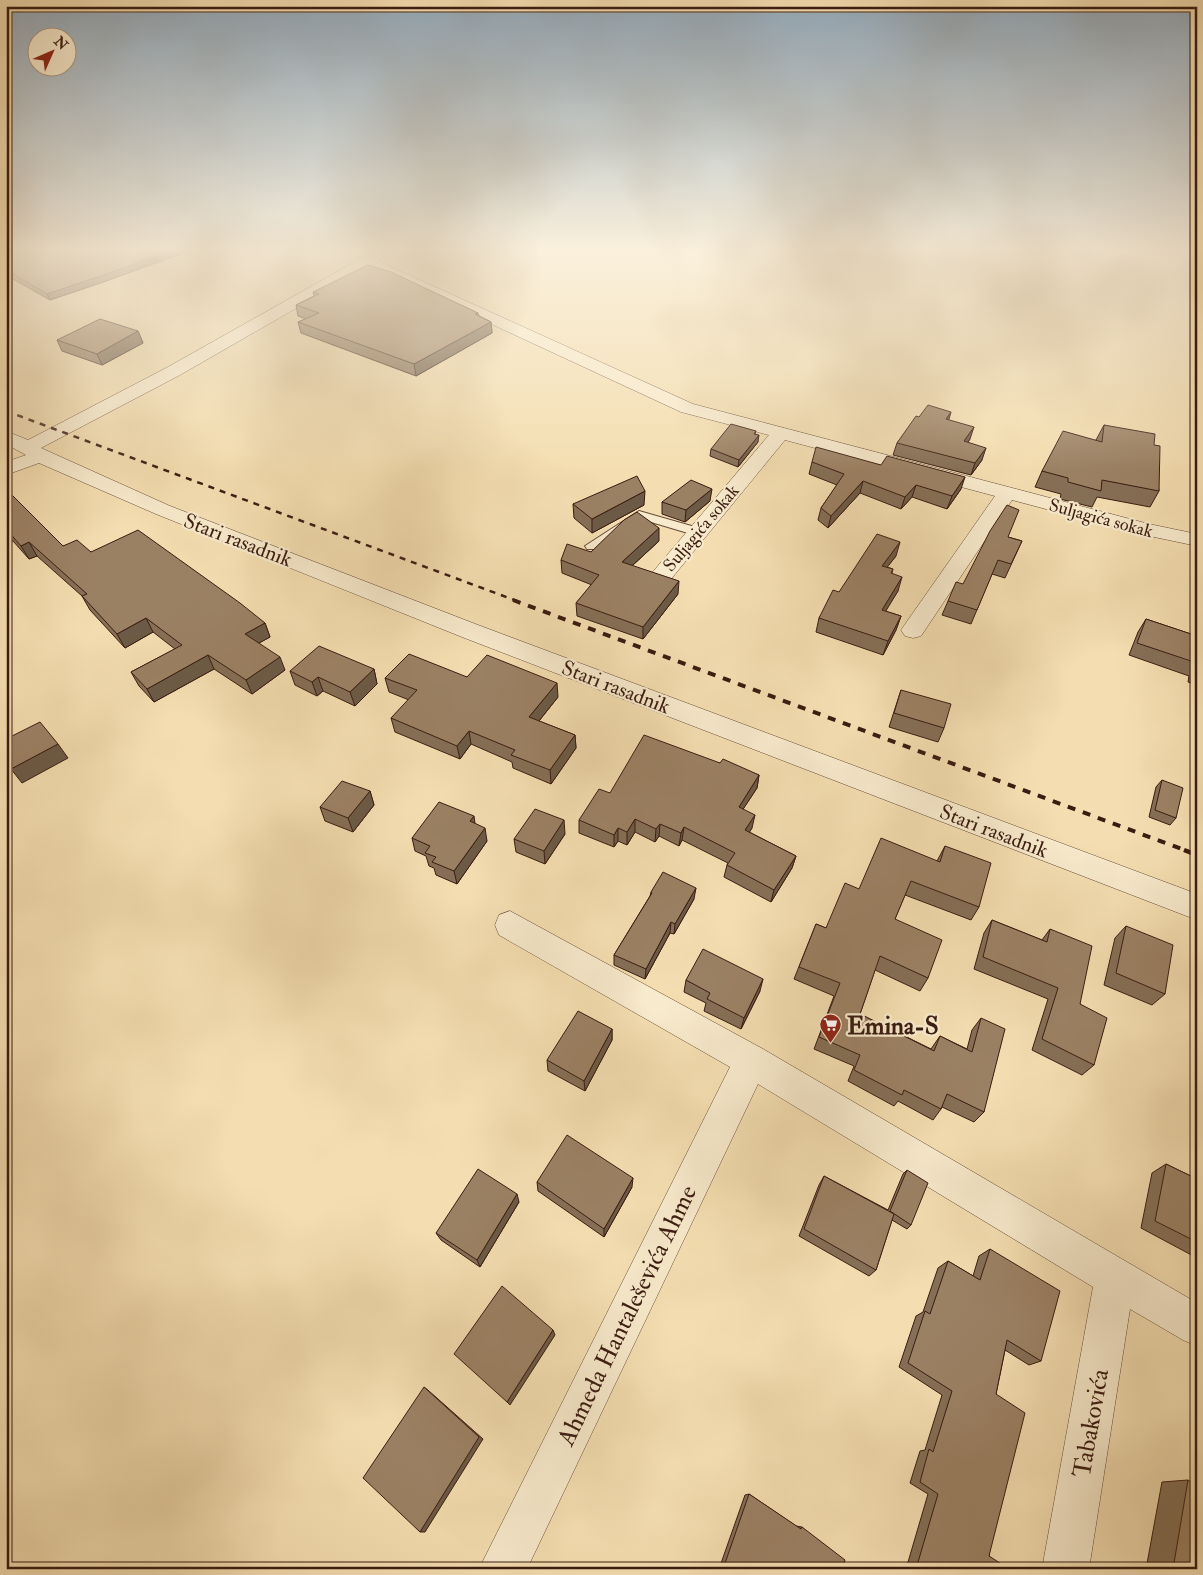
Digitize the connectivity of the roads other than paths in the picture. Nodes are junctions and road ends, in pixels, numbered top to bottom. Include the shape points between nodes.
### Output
1 (259, 324) edge
2 (501, 324) edge
3 (782, 432) junction
4 (6, 437) edge
5 (33, 452) junction
6 (6, 469) edge
7 (1007, 492) junction
8 (698, 532) junction
9 (1197, 540) edge
10 (591, 546) dead end
11 (659, 579) edge
12 (913, 630) dead end
13 (1197, 907) edge
14 (510, 925) dead end
15 (751, 1060) junction
16 (1115, 1278) junction
17 (1197, 1326) edge
18 (502, 1569) edge
19 (1065, 1569) edge

1 - 5 street
2 - 3 street, Suljagića sokak via 670,402
3 - 7 street, Suljagića sokak
3 - 8 street, Suljagića sokak
4 - 5 street, Stari rasadnik
5 - 6 street
5 - 13 street, Stari rasadnik via 163,510 470,631
7 - 9 street, Suljagića sokak via 1147,530
7 - 12 street
8 - 10 lane via 639,515
8 - 11 street, Suljagića sokak
14 - 15 street
15 - 16 street
15 - 18 street, Ahmeda Hantaleševića Ahme
16 - 17 street
16 - 19 street, Tabakovića

